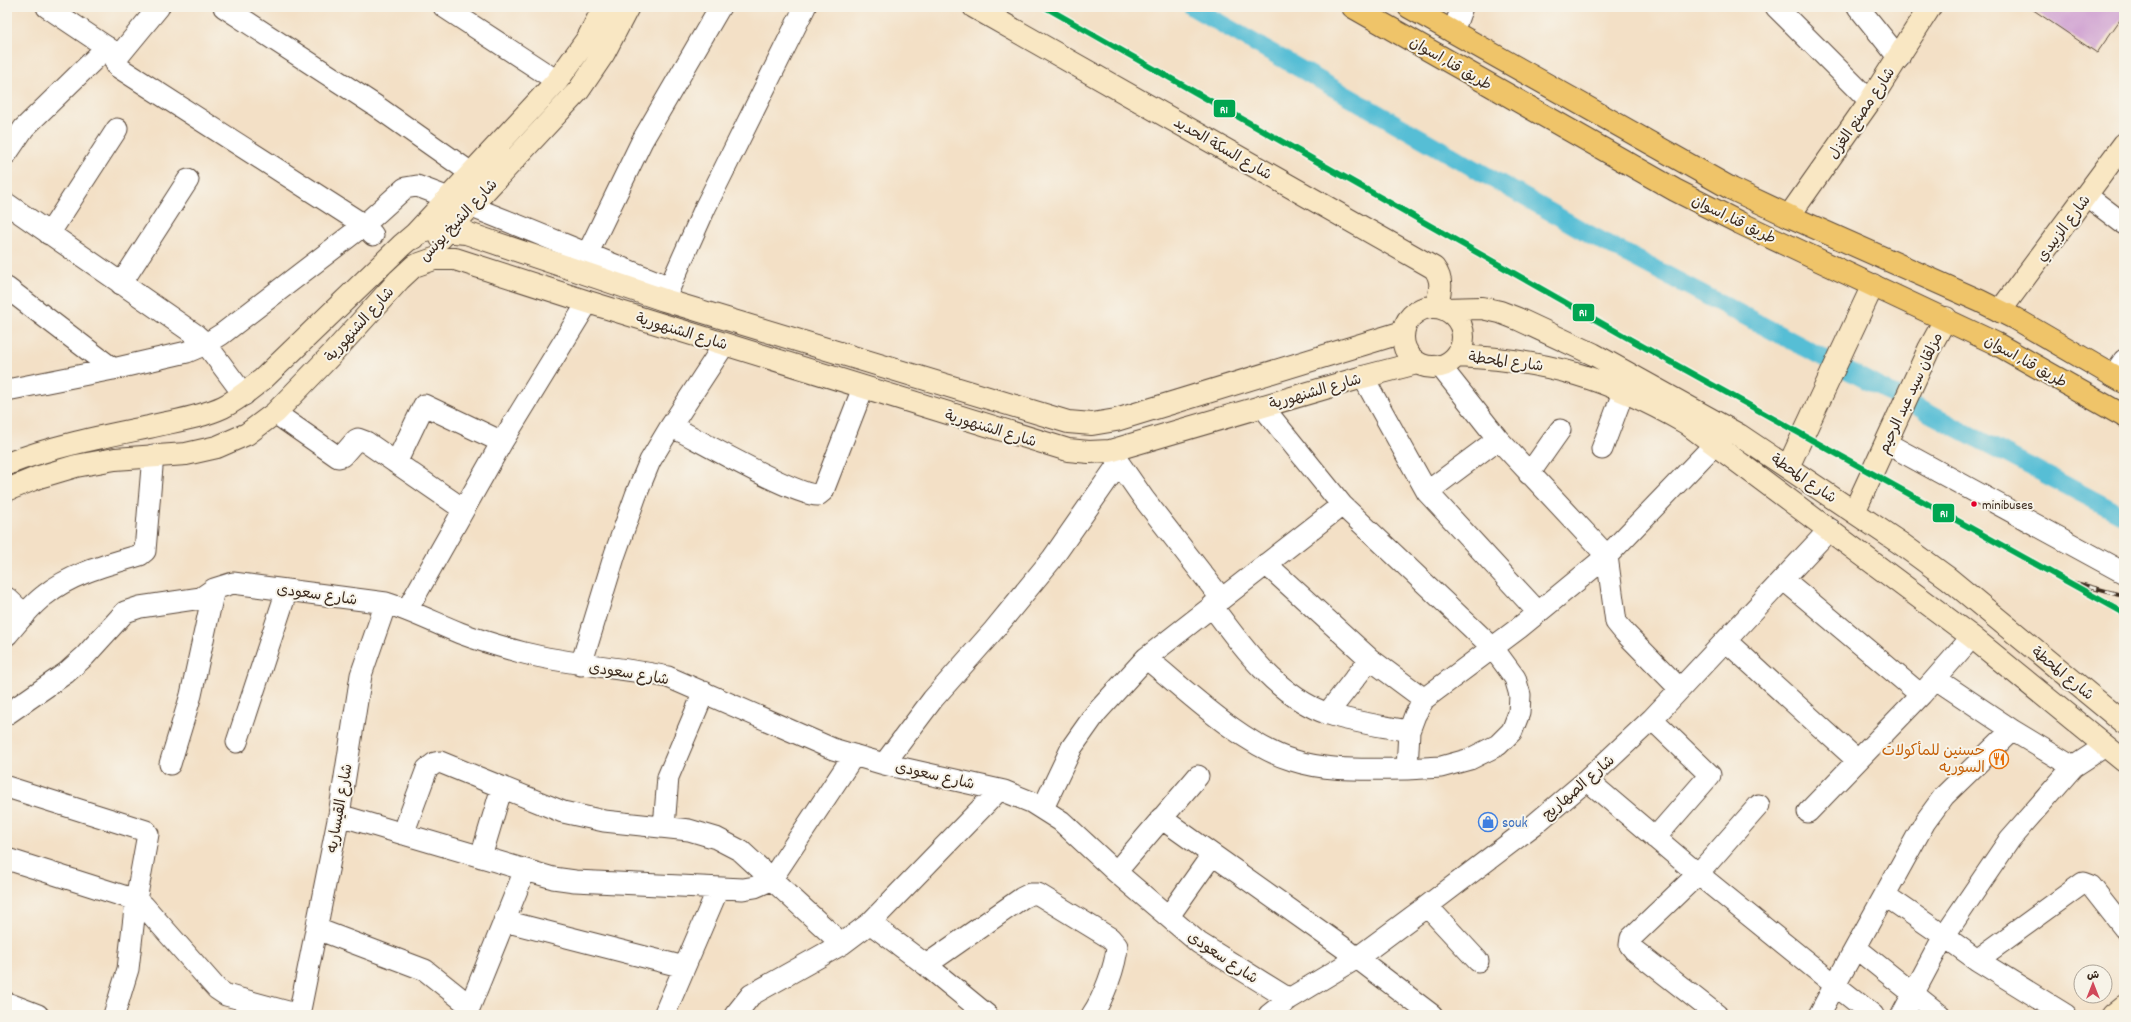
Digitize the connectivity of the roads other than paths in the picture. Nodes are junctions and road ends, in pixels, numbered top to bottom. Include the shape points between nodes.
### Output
1 (47, 7) edge
2 (159, 7) edge
3 (224, 7) edge
4 (444, 7) edge
5 (604, 7) edge
6 (628, 7) edge
7 (720, 7) edge
8 (805, 7) edge
9 (974, 7) edge
10 (1353, 7) edge
11 (1410, 7) edge
12 (1462, 7) edge
13 (1776, 7) edge
14 (1858, 7) edge
15 (1930, 7) edge
16 (1453, 32) junction
17 (113, 51) junction
18 (1899, 58) junction
19 (557, 81) junction
20 (1870, 101) junction
21 (117, 130) dead end
22 (2124, 144) edge
23 (7, 153) edge
24 (471, 173) junction
25 (188, 180) dead end
26 (2087, 196) junction
27 (448, 197) junction
28 (472, 206) junction
29 (10, 212) edge
30 (1789, 216) junction
31 (2124, 224) edge
32 (369, 230) junction
33 (448, 230) junction
34 (49, 234) junction
35 (415, 234) junction
36 (582, 264) junction
37 (414, 266) junction
38 (121, 284) junction
39 (1873, 285) junction
40 (7, 288) edge
41 (667, 294) junction
42 (588, 302) junction
43 (1440, 308) junction
44 (2000, 311) junction
45 (1946, 318) junction
46 (1403, 332) junction
47 (206, 344) junction
48 (724, 345) junction
49 (1449, 361) junction
50 (1417, 363) junction
51 (112, 369) junction
52 (2120, 372) edge
53 (1363, 377) junction
54 (11, 385) edge
55 (862, 388) junction
56 (1624, 390) junction
57 (244, 395) junction
58 (1262, 406) junction
59 (275, 413) junction
60 (2124, 416) edge
61 (671, 426) junction
62 (1560, 430) dead end
63 (1498, 439) junction
64 (502, 442) junction
65 (1886, 443) junction
66 (1715, 444) junction
67 (1602, 449) dead end
68 (153, 455) junction
69 (1115, 457) junction
70 (396, 463) junction
71 (7, 464) edge
72 (1788, 467) junction
73 (1529, 474) junction
74 (7, 490) edge
75 (1427, 492) junction
76 (1342, 505) junction
77 (463, 509) junction
78 (1854, 512) junction
79 (1830, 529) junction
80 (1606, 556) junction
81 (1266, 564) junction
82 (2124, 573) edge
83 (1783, 579) junction
84 (214, 589) junction
85 (287, 590) junction
86 (7, 598) edge
87 (1216, 602) junction
88 (386, 603) junction
89 (407, 610) junction
90 (1538, 612) junction
91 (25, 615) junction
92 (7, 635) edge
93 (1972, 637) junction
94 (1726, 641) junction
95 (1493, 648) junction
96 (1146, 658) junction
97 (1370, 659) junction
98 (581, 665) junction
99 (1936, 679) junction
100 (1680, 689) junction
101 (704, 692) junction
102 (1921, 695) junction
103 (1424, 699) junction
104 (7, 714) edge
105 (1327, 714) junction
106 (1652, 719) junction
107 (2124, 723) edge
108 (2012, 730) junction
109 (1409, 731) junction
110 (237, 742) dead end
111 (2105, 746) junction
112 (854, 756) junction
113 (1856, 760) junction
114 (2124, 761) edge
115 (170, 764) dead end
116 (884, 764) junction
117 (2073, 767) junction
118 (1407, 769) junction
119 (1198, 776) dead end
120 (1587, 780) junction
121 (7, 787) edge
122 (502, 787) junction
123 (999, 790) junction
124 (1759, 804) dead end
125 (1043, 808) junction
126 (1808, 812) dead end
127 (339, 815) junction
128 (1162, 818) junction
129 (664, 827) junction
130 (403, 834) junction
131 (1655, 838) junction
132 (1212, 855) junction
133 (481, 857) junction
134 (7, 859) edge
135 (525, 870) junction
136 (1116, 872) junction
137 (1698, 874) junction
138 (771, 880) junction
139 (718, 889) junction
140 (1886, 896) junction
141 (136, 900) junction
142 (1427, 906) junction
143 (1169, 916) junction
144 (504, 921) junction
145 (870, 923) junction
146 (2124, 928) edge
147 (317, 929) junction
148 (1944, 936) junction
149 (842, 944) junction
150 (1856, 948) junction
151 (1357, 958) junction
152 (1977, 960) junction
153 (1478, 961) dead end
154 (926, 965) junction
155 (684, 967) junction
156 (1835, 985) junction
157 (1913, 993) junction
158 (1289, 999) junction
159 (7, 1002) edge
160 (2124, 1006) edge
161 (1099, 1012) edge
162 (982, 1013) edge
163 (38, 1015) edge
164 (114, 1015) edge
165 (299, 1015) edge
166 (664, 1015) edge
167 (735, 1015) edge
168 (1269, 1015) edge
169 (1432, 1015) edge
170 (1717, 1015) edge
171 (1819, 1015) edge
172 (1873, 1015) edge
173 (1902, 1015) edge
174 (1940, 1015) edge
175 (2066, 1015) edge
176 (2112, 1015) edge

1 - 17 street
2 - 17 street
3 - 24 street via 376,106
4 - 19 street
5 - 19 street, شارع الشيخ يونس via 588,38
6 - 28 street, شارع الشيخ يونس via 604,53 579,90
7 - 36 street via 642,141
8 - 41 street via 705,208
9 - 43 street, شارع السكة الحديد via 1434,268 1440,274 1442,283
10 - 39 highway, طريق قنا, اسوان via 1675,190
11 - 16 highway, طريق قنا, اسوان
12 - 16 street
13 - 20 street
14 - 18 street
15 - 18 street, شارع مصنع الغزل
16 - 30 highway, طريق قنا, اسوان via 1732,189
17 - 23 street via 24,128
17 - 32 street via 118,66
18 - 20 street, شارع مصنع الغزل
19 - 24 street, شارع الشيخ يونس
20 - 30 street, شارع مصنع الغزل
21 - 34 street
22 - 26 street, شارع الزبيدي
24 - 27 street, شارع الشيخ يونس
25 - 38 street
26 - 31 street
26 - 44 street, شارع الزبيدي
27 - 28 street
27 - 32 street via 411,186 406,188
27 - 35 street, شارع الشيخ يونس
28 - 33 street, شارع الشيخ يونس
28 - 36 street
29 - 34 street
30 - 44 highway, طريق قنا, اسوان
32 - 47 street
33 - 35 street, شارع الشنهورية via 430,230
33 - 36 street, شارع الشنهورية
33 - 37 street, شارع الشيخ يونس
34 - 38 street
35 - 37 street, شارع الشيخ يونس via 412,244
35 - 57 street, شارع الشنهورية
36 - 41 street, شارع الشنهورية
37 - 42 street, شارع الشنهورية via 434,259 455,259
37 - 59 street, شارع الشنهورية
38 - 47 street
39 - 45 highway, طريق قنا, اسوان
39 - 72 street
40 - 51 street
41 - 46 street, شارع الشنهورية via 1044,416 1092,424 1116,420
42 - 48 street, شارع الشنهورية
42 - 64 street
43 - 46 street via 1427,308 1411,316
43 - 49 street via 1459,321 1463,329 1462,348
43 - 72 street, شارع المحطة via 1463,307 1500,312 1556,336 1699,411
44 - 52 highway, طريق قنا, اسوان
45 - 60 highway, طريق قنا, اسوان
45 - 65 street, مزلقان سيد عبد الرحيم
46 - 50 street via 1407,353
47 - 51 street via 187,352
47 - 57 street
48 - 55 street, شارع الشنهورية
48 - 61 street
49 - 50 street via 1425,366
49 - 56 street, شارع المحطة via 1500,358 1542,364 1584,375
49 - 63 street
50 - 53 street, شارع الشنهورية
51 - 54 street
53 - 58 street, شارع الشنهورية
53 - 75 street
55 - 61 street via 823,491 818,495 808,494 770,477
55 - 69 street, شارع الشنهورية via 1047,445
56 - 66 street, شارع المحطة via 1668,412
56 - 67 street
57 - 71 street, شارع الشنهورية via 202,416 77,442
58 - 69 street, شارع الشنهورية
58 - 76 street
59 - 68 street, شارع الشنهورية via 247,434 217,446 186,454
59 - 70 street via 335,456 342,456 358,439
61 - 98 street via 650,461 636,495
62 - 73 street
63 - 73 street
63 - 75 street
64 - 70 street via 424,405
64 - 77 street
65 - 78 street, مزلقان سيد عبد الرحيم
65 - 82 street
66 - 79 street, شارع المحطة
66 - 80 street
68 - 74 street, شارع الشنهورية via 76,466
68 - 91 street via 145,551 140,555 72,578 44,595
69 - 87 street
69 - 116 street via 1052,559 933,699
70 - 77 street
72 - 78 street, شارع المحطة
73 - 80 street
75 - 90 street
76 - 81 street
76 - 95 street
77 - 89 street
78 - 107 street, شارع المحطة via 1948,578
79 - 83 street, شارع الصهاريج
79 - 93 street, شارع المحطة
80 - 90 street
80 - 100 street via 1616,622
81 - 87 street
81 - 97 street
83 - 94 street, شارع الصهاريج
83 - 102 street
84 - 85 street, شارع سعودى via 233,584
84 - 104 street, شارع سعودى via 201,598 140,607 125,612 85,656
84 - 115 street via 191,695
85 - 88 street, شارع سعودى
85 - 110 street
86 - 91 street
87 - 96 street
87 - 105 street via 1242,647 1294,696
88 - 89 street, شارع سعودى
88 - 127 street, شارع القيساريه via 361,675
89 - 98 street, شارع سعودى via 490,644
90 - 95 street
91 - 92 street
93 - 99 street
93 - 111 street, شارع المحطة
94 - 100 street, شارع الصهاريج
94 - 113 street
95 - 103 street
95 - 118 street via 1515,678 1520,695 1519,713 1512,730 1498,745 1470,759 1441,767
96 - 118 street via 1241,734 1269,751 1293,761 1319,766
96 - 125 street via 1096,713 1072,747
97 - 103 street
97 - 105 street
98 - 101 street, شارع سعودى via 668,677
99 - 102 street
99 - 108 street
100 - 106 street, شارع الصهاريج
101 - 112 street, شارع سعودى via 813,742
101 - 129 street via 668,777
102 - 113 street
103 - 109 street
105 - 109 street
106 - 120 street, شارع الصهاريج
106 - 131 street via 1710,775
108 - 117 street
108 - 140 street via 1944,796 1911,846
109 - 118 street
111 - 114 street, شارع المحطة
111 - 117 street
112 - 116 street, شارع سعودى
112 - 138 street
113 - 126 street
116 - 123 street, شارع سعودى
117 - 148 street via 2010,839
119 - 128 street
120 - 131 street
120 - 142 street, شارع الصهاريج
121 - 141 street via 146,831 148,839
122 - 129 street via 562,812 604,821
122 - 130 street via 440,762 430,765
122 - 133 street
123 - 125 street, شارع سعودى
123 - 145 street
124 - 137 street
125 - 136 street, شارع سعودى via 1061,821
127 - 130 street
127 - 147 street, شارع القيساريه
128 - 132 street
128 - 136 street
129 - 138 street via 690,830 716,838 740,852
130 - 133 street
131 - 137 street
132 - 143 street
132 - 151 street
133 - 135 street
134 - 141 street
135 - 139 street via 575,881
135 - 144 street
136 - 143 street, شارع سعودى
137 - 156 street
137 - 170 street via 1631,938 1630,945
138 - 139 street via 755,887
138 - 149 street
139 - 155 street
140 - 148 street
140 - 150 street
141 - 164 street via 128,969
141 - 165 street via 217,989 226,994
142 - 151 street, شارع الصهاريج
142 - 153 street
143 - 158 street, شارع سعودى via 1199,943
144 - 147 street via 470,1006 425,970
144 - 155 street
145 - 149 street
145 - 154 street
146 - 152 street via 2091,886 2083,883
147 - 165 street, شارع القيساريه
148 - 152 street
148 - 157 street
149 - 167 street via 751,994
150 - 156 street
150 - 157 street
151 - 158 street, شارع الصهاريج
151 - 169 street
152 - 175 street
154 - 161 street via 1022,898 1038,894 1110,938 1117,946
154 - 162 street
155 - 166 street
156 - 171 street
156 - 172 street
157 - 173 street
157 - 174 street
158 - 168 street, شارع الصهاريج
159 - 163 street
160 - 176 street

